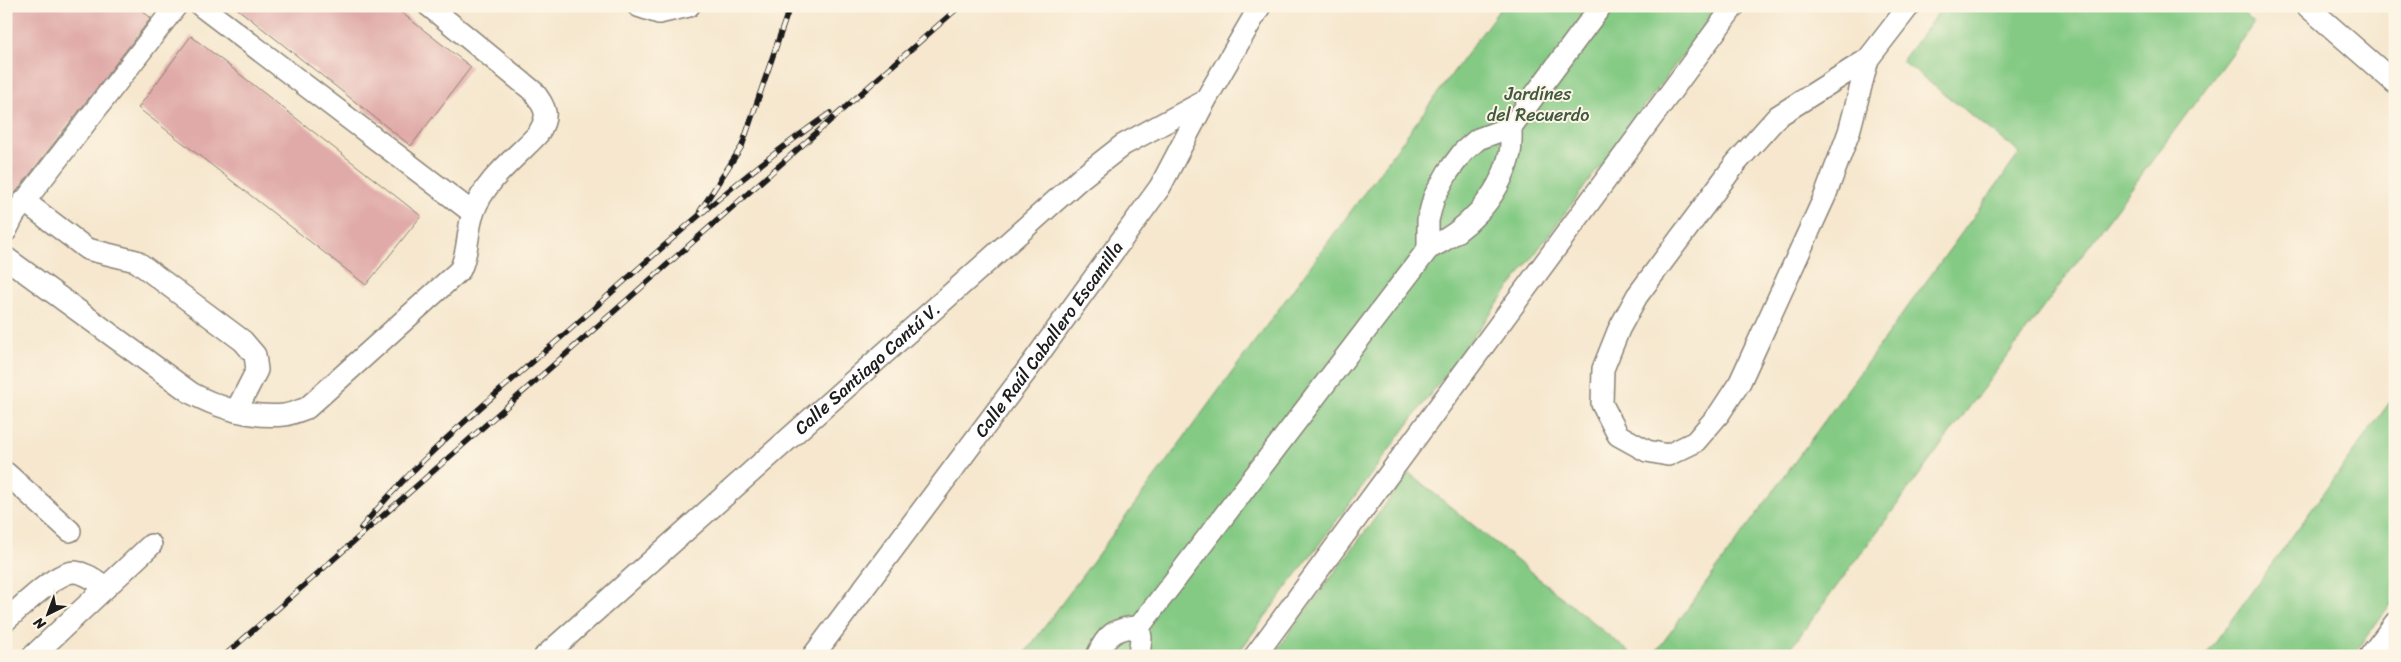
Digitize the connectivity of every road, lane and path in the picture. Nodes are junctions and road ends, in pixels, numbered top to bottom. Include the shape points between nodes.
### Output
1 (176, 6) edge
2 (201, 6) edge
3 (429, 6) edge
4 (638, 6) edge
5 (689, 6) edge
6 (1260, 6) edge
7 (1601, 6) edge
8 (1734, 6) edge
9 (1909, 6) edge
10 (2307, 6) edge
11 (1868, 59) junction
12 (2395, 83) edge
13 (1205, 101) junction
14 (1511, 126) junction
15 (24, 201) junction
16 (473, 213) junction
17 (6, 231) edge
18 (1428, 249) junction
19 (6, 258) edge
20 (236, 411) junction
21 (6, 473) edge
22 (70, 531) dead end
23 (151, 544) dead end
24 (106, 587) junction
25 (6, 620) edge
26 (2395, 623) edge
27 (1139, 627) junction
28 (33, 656) edge
29 (545, 656) edge
30 (813, 656) edge
31 (1097, 656) edge
32 (1139, 656) edge
33 (1255, 656) edge
34 (2370, 656) edge

1 - 15 street
2 - 16 street
3 - 16 street via 534,92 545,106 546,122 538,134 491,182 479,197
4 - 5 street via 659,13
6 - 13 street, Calle Raúl Caballero Escamilla
7 - 14 street
8 - 33 street
9 - 11 street
10 - 12 street
11 - 11 street via 1778,116 1736,163 1637,296 1603,369 1602,404 1618,435 1647,452 1668,455 1695,442 1719,414 1740,382 1825,196 1849,132
13 - 29 street, Calle Santiago Cantú V. via 1123,145 1081,178
13 - 30 street, Calle Raúl Caballero Escamilla via 1160,187
14 - 18 street via 1510,155 1502,181 1466,225 1449,239
14 - 18 street via 1478,139 1448,172 1434,197 1428,220
15 - 17 street
15 - 20 street via 87,249 136,261 242,341 255,355 257,370
16 - 20 street via 467,255 460,270 307,408 285,415
18 - 27 street
19 - 20 street via 190,393
21 - 22 street
23 - 24 street
24 - 25 street via 87,575 73,572 59,576
24 - 28 street
26 - 34 street
27 - 31 street via 1125,627 1113,632 1103,641
27 - 32 street

